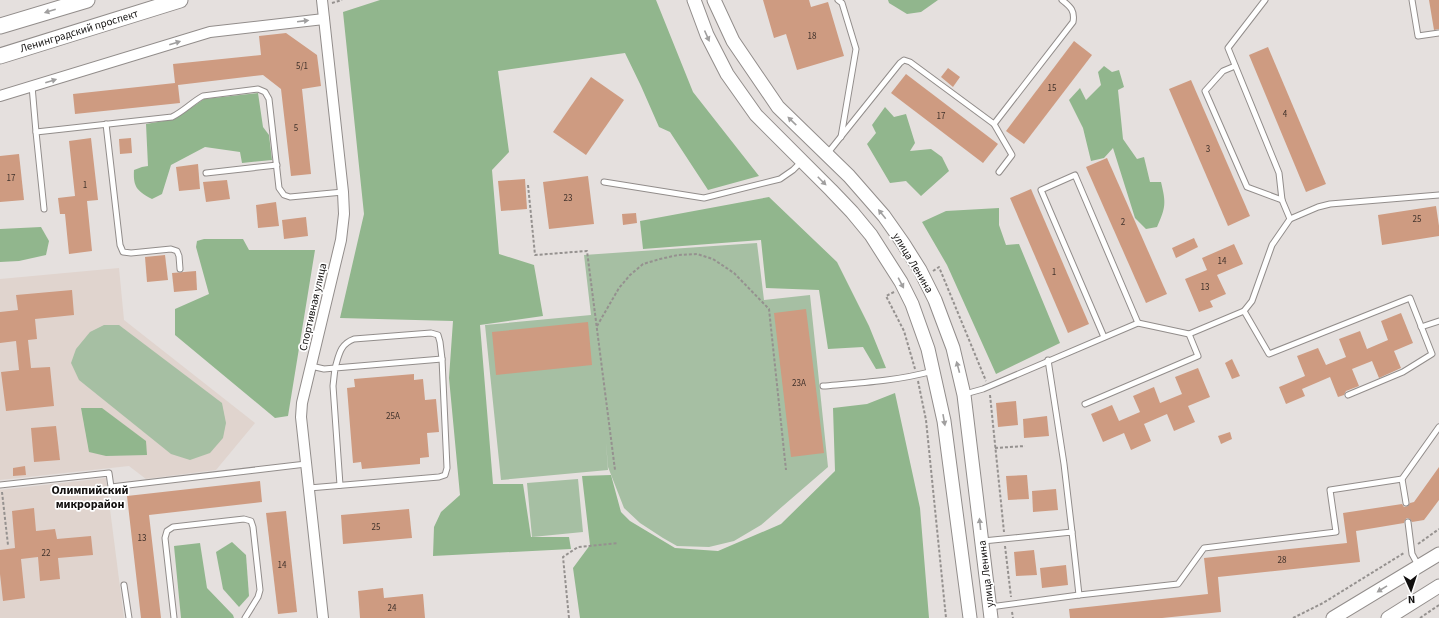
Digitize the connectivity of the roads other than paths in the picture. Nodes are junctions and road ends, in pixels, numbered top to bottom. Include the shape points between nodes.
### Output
1 (88, 0) edge
2 (180, 0) edge
3 (322, 0) edge
4 (694, 0) edge
5 (714, 0) edge
6 (838, 0) edge
7 (1062, 0) edge
8 (1265, 0) edge
9 (1412, 0) edge
10 (324, 19) junction
11 (0, 26) edge
12 (1439, 33) edge
13 (0, 56) edge
14 (1235, 66) junction
15 (32, 86) junction
16 (0, 96) edge
17 (778, 107) junction
18 (763, 122) junction
19 (106, 124) junction
20 (994, 124) junction
21 (36, 132) junction
22 (841, 138) junction
23 (827, 154) junction
24 (802, 161) junction
25 (277, 165) junction
26 (999, 172) dead end
27 (206, 173) dead end
28 (604, 182) dead end
29 (344, 192) junction
30 (1439, 195) edge
31 (1282, 200) junction
32 (44, 209) dead end
33 (1290, 219) junction
34 (180, 269) dead end
35 (1244, 311) junction
36 (1439, 321) edge
37 (1138, 323) junction
38 (1422, 327) junction
39 (1189, 334) junction
40 (1104, 337) junction
41 (442, 359) junction
42 (1048, 360) junction
43 (311, 366) junction
44 (335, 368) junction
45 (934, 371) junction
46 (823, 386) dead end
47 (964, 395) junction
48 (1348, 395) dead end
49 (1085, 404) dead end
50 (1439, 427) edge
51 (972, 459) junction
52 (950, 461) junction
53 (306, 464) junction
54 (1402, 479) junction
55 (1, 485) edge
56 (340, 485) junction
57 (309, 488) junction
58 (1406, 503) dead end
59 (1408, 522) dead end
60 (1072, 532) junction
61 (982, 541) junction
62 (1439, 554) edge
63 (1419, 566) junction
64 (124, 585) dead end
65 (1439, 586) edge
66 (1079, 595) junction
67 (990, 612) edge
68 (1391, 617) edge
69 (129, 618) edge
70 (174, 618) edge
71 (245, 618) edge
72 (323, 618) edge
73 (970, 618) edge
74 (1334, 618) edge

1 -> 11 main road
2 - 13 main road, Ленинградский проспект
3 - 10 street, Спортивная улица
4 -> 18 street, улица Ленина via 706,35 726,74
5 - 17 street, улица Ленина via 733,41
6 - 22 lane via 842,3 856,49
7 - 20 lane via 1070,6 1074,14 1073,22
8 - 14 lane via 1228,48
9 - 12 lane via 1418,36
15 -> 10 street via 210,32
10 - 29 street, Спортивная улица
14 - 31 lane via 1279,172
14 - 31 lane via 1223,71 1204,91 1247,187
15 - 16 street
15 - 21 lane
17 - 18 street
23 -> 17 street, улица Ленина
18 - 24 street, улица Ленина
19 - 21 lane
19 - 25 lane via 172,117 203,96 258,89 265,92 269,99
19 - 34 lane via 120,245 123,252 171,249 177,251
20 - 22 lane via 904,60
20 - 26 lane via 1012,155
21 - 32 lane
22 - 23 lane
47 -> 23 street, улица Ленина via 945,324 920,270 884,216
24 - 28 lane via 780,178 704,198
24 -> 45 street, улица Ленина via 852,212 887,259 912,304
25 - 27 lane
25 - 29 lane via 280,188 284,196
29 - 43 street, Спортивная улица via 341,240
30 - 33 lane via 1330,204
31 - 33 lane
33 - 35 lane via 1272,245 1252,301
35 - 38 lane via 1269,354 1410,298
35 - 39 lane
36 - 38 lane
37 - 39 lane
37 - 40 lane
37 - 40 lane via 1075,175 1041,190
38 - 48 lane via 1432,354 1403,372
39 - 49 lane via 1198,356
40 - 42 lane
41 - 44 lane
41 - 44 lane via 438,335 431,332 346,341
41 - 56 lane via 447,468 445,475
42 - 47 lane via 989,387
42 - 60 lane
43 - 44 lane
43 - 53 street, Спортивная улица via 301,417
44 - 56 lane via 333,386
45 - 46 lane
45 -> 52 street, улица Ленина
47 - 51 street, улица Ленина
50 - 54 lane
51 - 52 street
61 -> 51 street, улица Ленина
52 - 73 street, улица Ленина
53 - 55 lane via 111,487 109,473
53 - 57 street, Спортивная улица
54 - 58 lane
54 - 66 lane via 1330,490 1336,532 1204,548 1178,584
56 - 57 lane
57 - 72 street, Спортивная улица
59 - 63 lane via 1411,549
60 - 61 lane
60 - 66 lane
61 - 67 street, улица Ленина
62 - 63 street
63 -> 74 street
64 - 69 lane
65 - 68 street
66 - 67 lane via 1011,604
70 - 71 lane via 165,538 167,531 173,527 244,519 251,521 253,527 260,590

